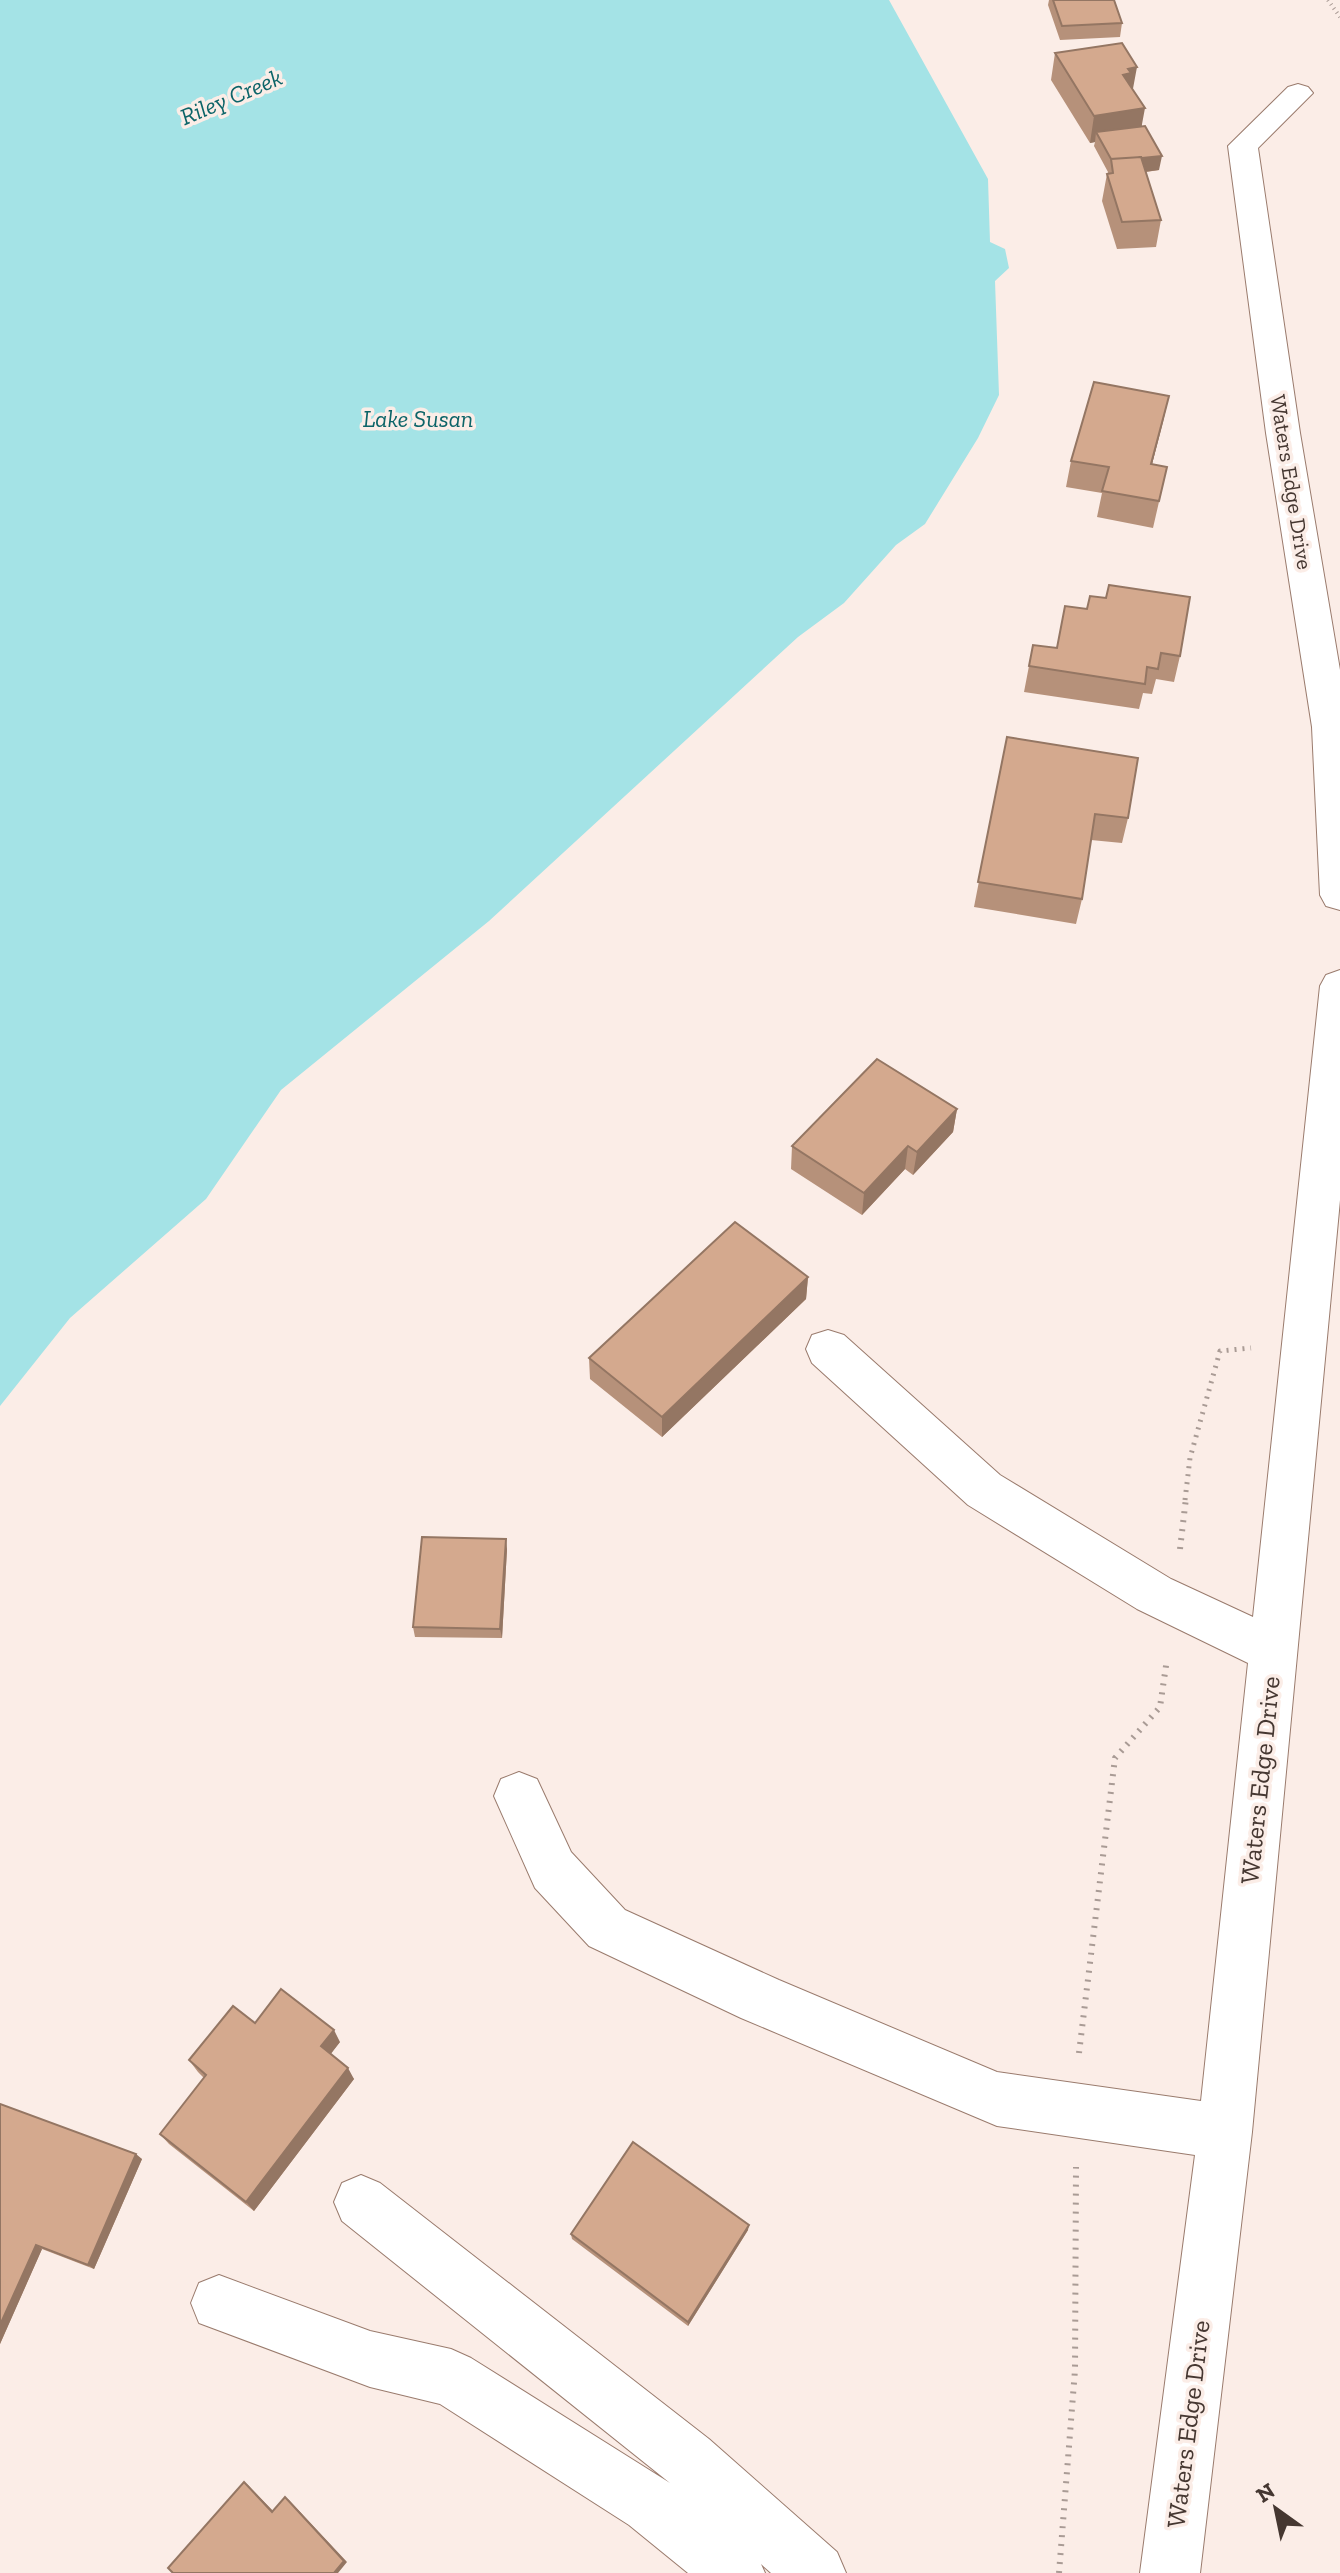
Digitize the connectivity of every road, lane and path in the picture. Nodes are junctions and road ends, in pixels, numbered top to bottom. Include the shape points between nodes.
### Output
1 (1328, 0) edge
2 (1340, 17) edge
3 (1298, 93) dead end
4 (1340, 895) edge
5 (1340, 986) edge
6 (828, 1349) dead end
7 (1302, 1356) junction
8 (1174, 1603) junction
9 (1272, 1650) junction
10 (519, 1796) dead end
11 (1073, 2110) junction
12 (1225, 2132) junction
13 (361, 2202) dead end
14 (219, 2303) dead end
15 (735, 2573) edge
16 (816, 2573) edge
17 (1059, 2573) edge
18 (1170, 2573) edge

1 - 2 path
3 - 4 street, Waters Edge Drive via 1243,146 1331,727
5 - 7 street, Waters Edge Drive
6 - 8 street via 984,1490
7 - 8 path via 1253,1348 1220,1351 1190,1458
7 - 9 street, Waters Edge Drive
8 - 9 street
8 - 11 path via 1160,1707 1115,1758
9 - 12 street, Waters Edge Drive
10 - 11 street via 553,1870 607,1928 997,2099
11 - 12 street
11 - 17 path via 1078,2225 1073,2434
12 - 18 street, Waters Edge Drive
13 - 16 street via 688,2460
14 - 15 street via 370,2359 451,2378 650,2504

